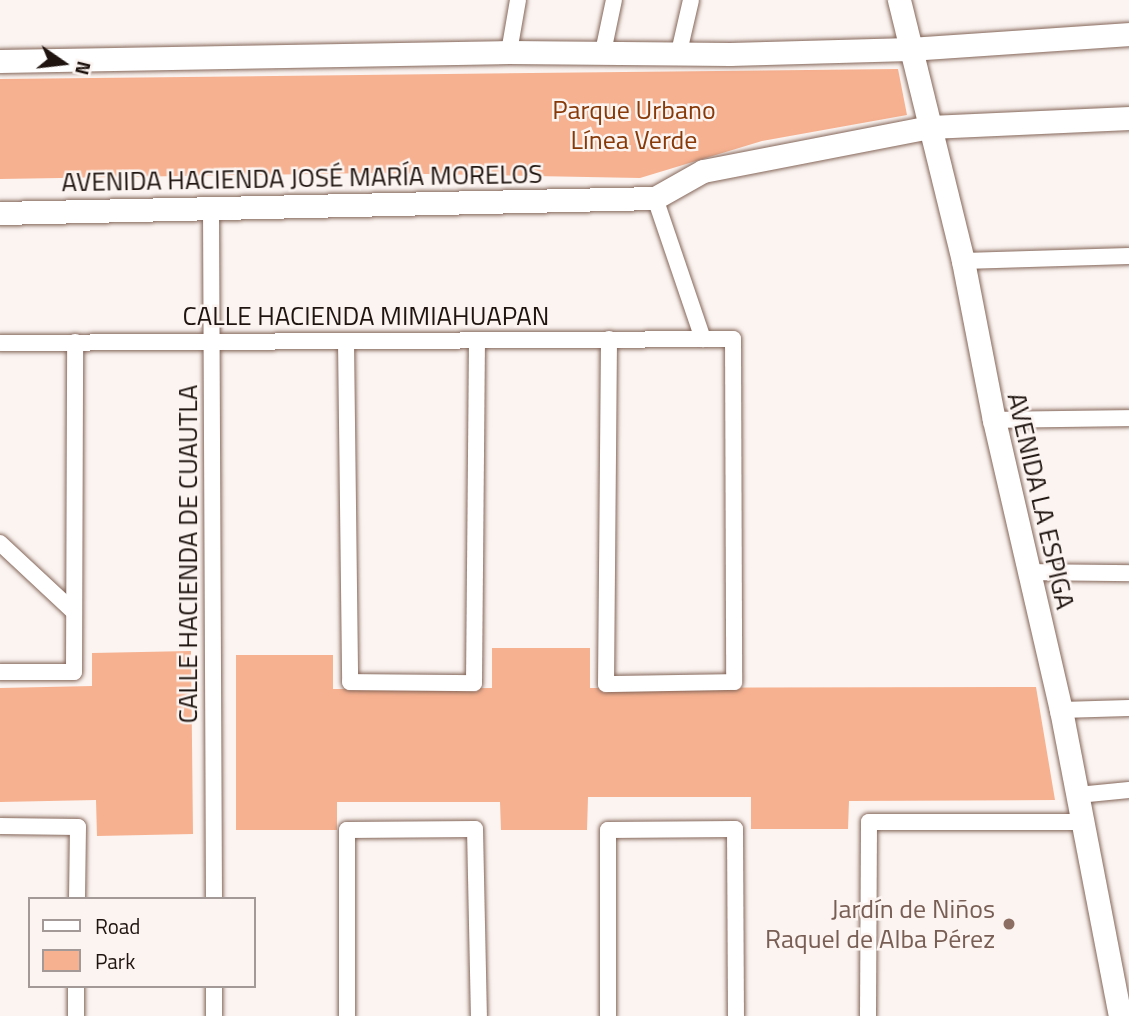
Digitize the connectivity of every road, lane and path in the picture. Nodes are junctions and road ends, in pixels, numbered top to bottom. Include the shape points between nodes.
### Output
1 (518, 0) edge
2 (614, 0) edge
3 (691, 0) edge
4 (899, 0) edge
5 (1129, 34) edge
6 (910, 49) junction
7 (509, 52) junction
8 (603, 52) junction
9 (679, 52) junction
10 (0, 61) edge
11 (1129, 118) edge
12 (930, 127) junction
13 (656, 198) junction
14 (211, 209) junction
15 (0, 213) edge
16 (1129, 256) edge
17 (963, 261) junction
18 (609, 339) junction
19 (703, 339) junction
20 (477, 340) junction
21 (212, 341) junction
22 (346, 341) junction
23 (75, 342) junction
24 (0, 343) edge
25 (1129, 418) edge
26 (994, 419) junction
27 (0, 543) edge
28 (1028, 572) junction
29 (1129, 573) edge
30 (74, 612) junction
31 (0, 672) edge
32 (1129, 708) edge
33 (1060, 710) junction
34 (1129, 790) edge
35 (1078, 795) junction
36 (1083, 822) junction
37 (0, 827) edge
38 (77, 897) edge
39 (214, 897) edge
40 (76, 988) edge
41 (214, 988) edge
42 (1116, 1014) edge
43 (76, 1016) edge
44 (214, 1016) edge
45 (347, 1016) edge
46 (479, 1016) edge
47 (608, 1016) edge
48 (736, 1016) edge
49 (867, 1016) edge

1 - 7 street
2 - 8 street
3 - 9 street
4 - 6 main road, AVENIDA LA ESPIGA
5 - 6 main road
6 - 9 main road
6 - 12 main road, AVENIDA LA ESPIGA
7 - 8 main road
7 - 10 main road
8 - 9 main road
11 - 12 main road, AVENIDA HACIENDA JOSÉ MARÍA MORELOS
12 - 13 main road, AVENIDA HACIENDA JOSÉ MARÍA MORELOS via 703,171
12 - 17 main road, AVENIDA LA ESPIGA
13 - 14 main road, AVENIDA HACIENDA JOSÉ MARÍA MORELOS
13 - 19 street
14 - 15 main road, AVENIDA HACIENDA JOSÉ MARÍA MORELOS
14 - 21 street, CALLE HACIENDA DE CUAUTLA
16 - 17 street
17 - 26 main road, AVENIDA LA ESPIGA
18 - 19 street, CALLE HACIENDA MIMIAHUAPAN
18 - 19 street, CALLE HACIENDA MIMIAHUAPAN via 606,684 734,682 733,339
18 - 20 street, CALLE HACIENDA MIMIAHUAPAN
20 - 22 street, CALLE HACIENDA MIMIAHUAPAN
20 - 22 street via 474,683 350,682
21 - 22 street, CALLE HACIENDA MIMIAHUAPAN
21 - 23 street, CALLE HACIENDA MIMIAHUAPAN
21 - 39 street, CALLE HACIENDA DE CUAUTLA
23 - 24 street, CALLE HACIENDA MIMIAHUAPAN
23 - 30 street
25 - 26 street
26 - 28 main road, AVENIDA LA ESPIGA
27 - 30 street
28 - 29 street
28 - 33 main road, AVENIDA LA ESPIGA
30 - 31 street via 74,672
32 - 33 street
33 - 35 main road, AVENIDA LA ESPIGA
34 - 35 street
35 - 36 main road, AVENIDA LA ESPIGA
36 - 42 main road, AVENIDA LA ESPIGA
36 - 49 street via 869,822
37 - 38 street via 78,827
40 - 43 street
41 - 44 street
45 - 46 street via 347,830 475,829
47 - 48 street via 608,830 735,829

